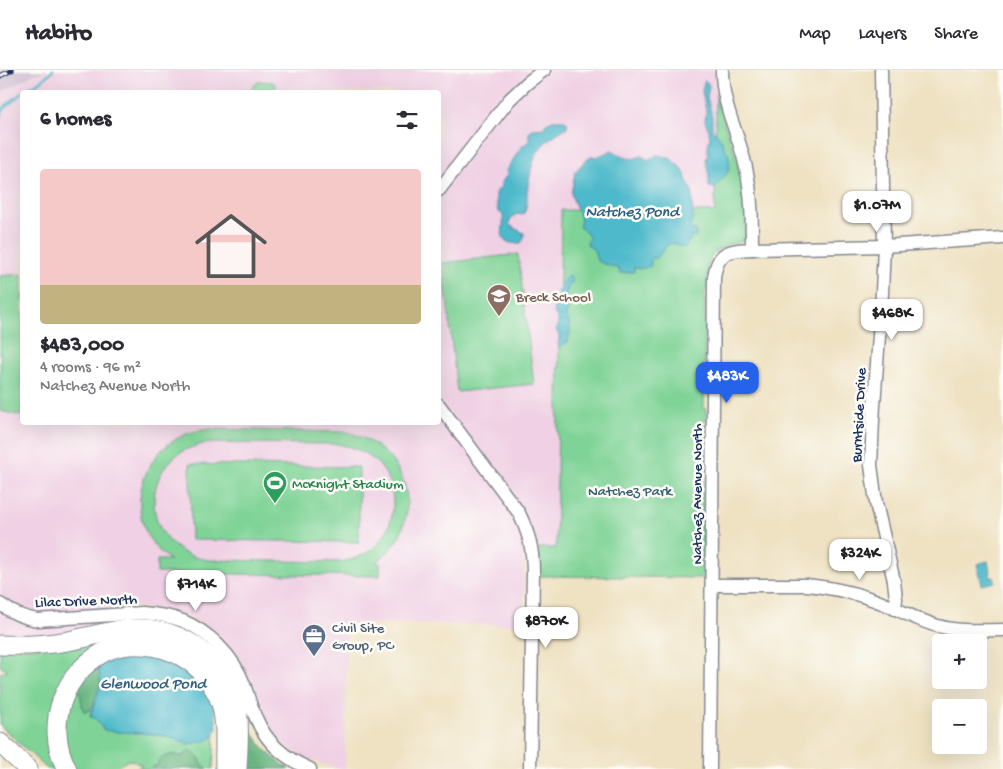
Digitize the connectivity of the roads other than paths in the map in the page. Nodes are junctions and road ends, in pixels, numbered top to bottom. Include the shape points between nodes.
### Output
1 (544, 70) edge
2 (722, 70) edge
3 (881, 70) edge
4 (441, 187) edge
5 (1003, 238) edge
6 (884, 246) junction
7 (752, 249) junction
8 (441, 408) edge
9 (712, 585) junction
10 (0, 604) edge
11 (895, 608) junction
12 (1003, 630) edge
13 (0, 645) edge
14 (0, 743) edge
15 (223, 763) edge
16 (28, 769) edge
17 (67, 769) edge
18 (237, 769) edge
19 (310, 769) edge
20 (530, 769) edge
21 (710, 769) edge

1 - 4 street via 509,100
2 - 7 street via 723,93 746,167
3 - 6 street, Burntside Drive
5 - 6 street, Natchez Avenue North
6 - 7 street, Natchez Avenue North
6 - 11 street, Burntside Drive via 871,465 894,581
7 - 9 street, Natchez Avenue North via 723,255 715,268
8 - 20 street via 519,513 531,544
9 - 11 street via 823,587
9 - 21 street, Natchez Avenue North
10 - 19 street, Lilac Drive North via 24,618 38,620 142,613 171,617 192,625 213,640 233,663 256,720 267,737 282,753
11 - 12 street via 951,629
13 - 18 highway via 67,642 125,629 146,629 180,637 206,654 227,681 237,709
14 - 16 highway
15 - 17 highway via 225,729 220,700 211,683 204,674 173,652 154,646 134,645 113,649 94,658 74,677 64,694 58,711 57,738

